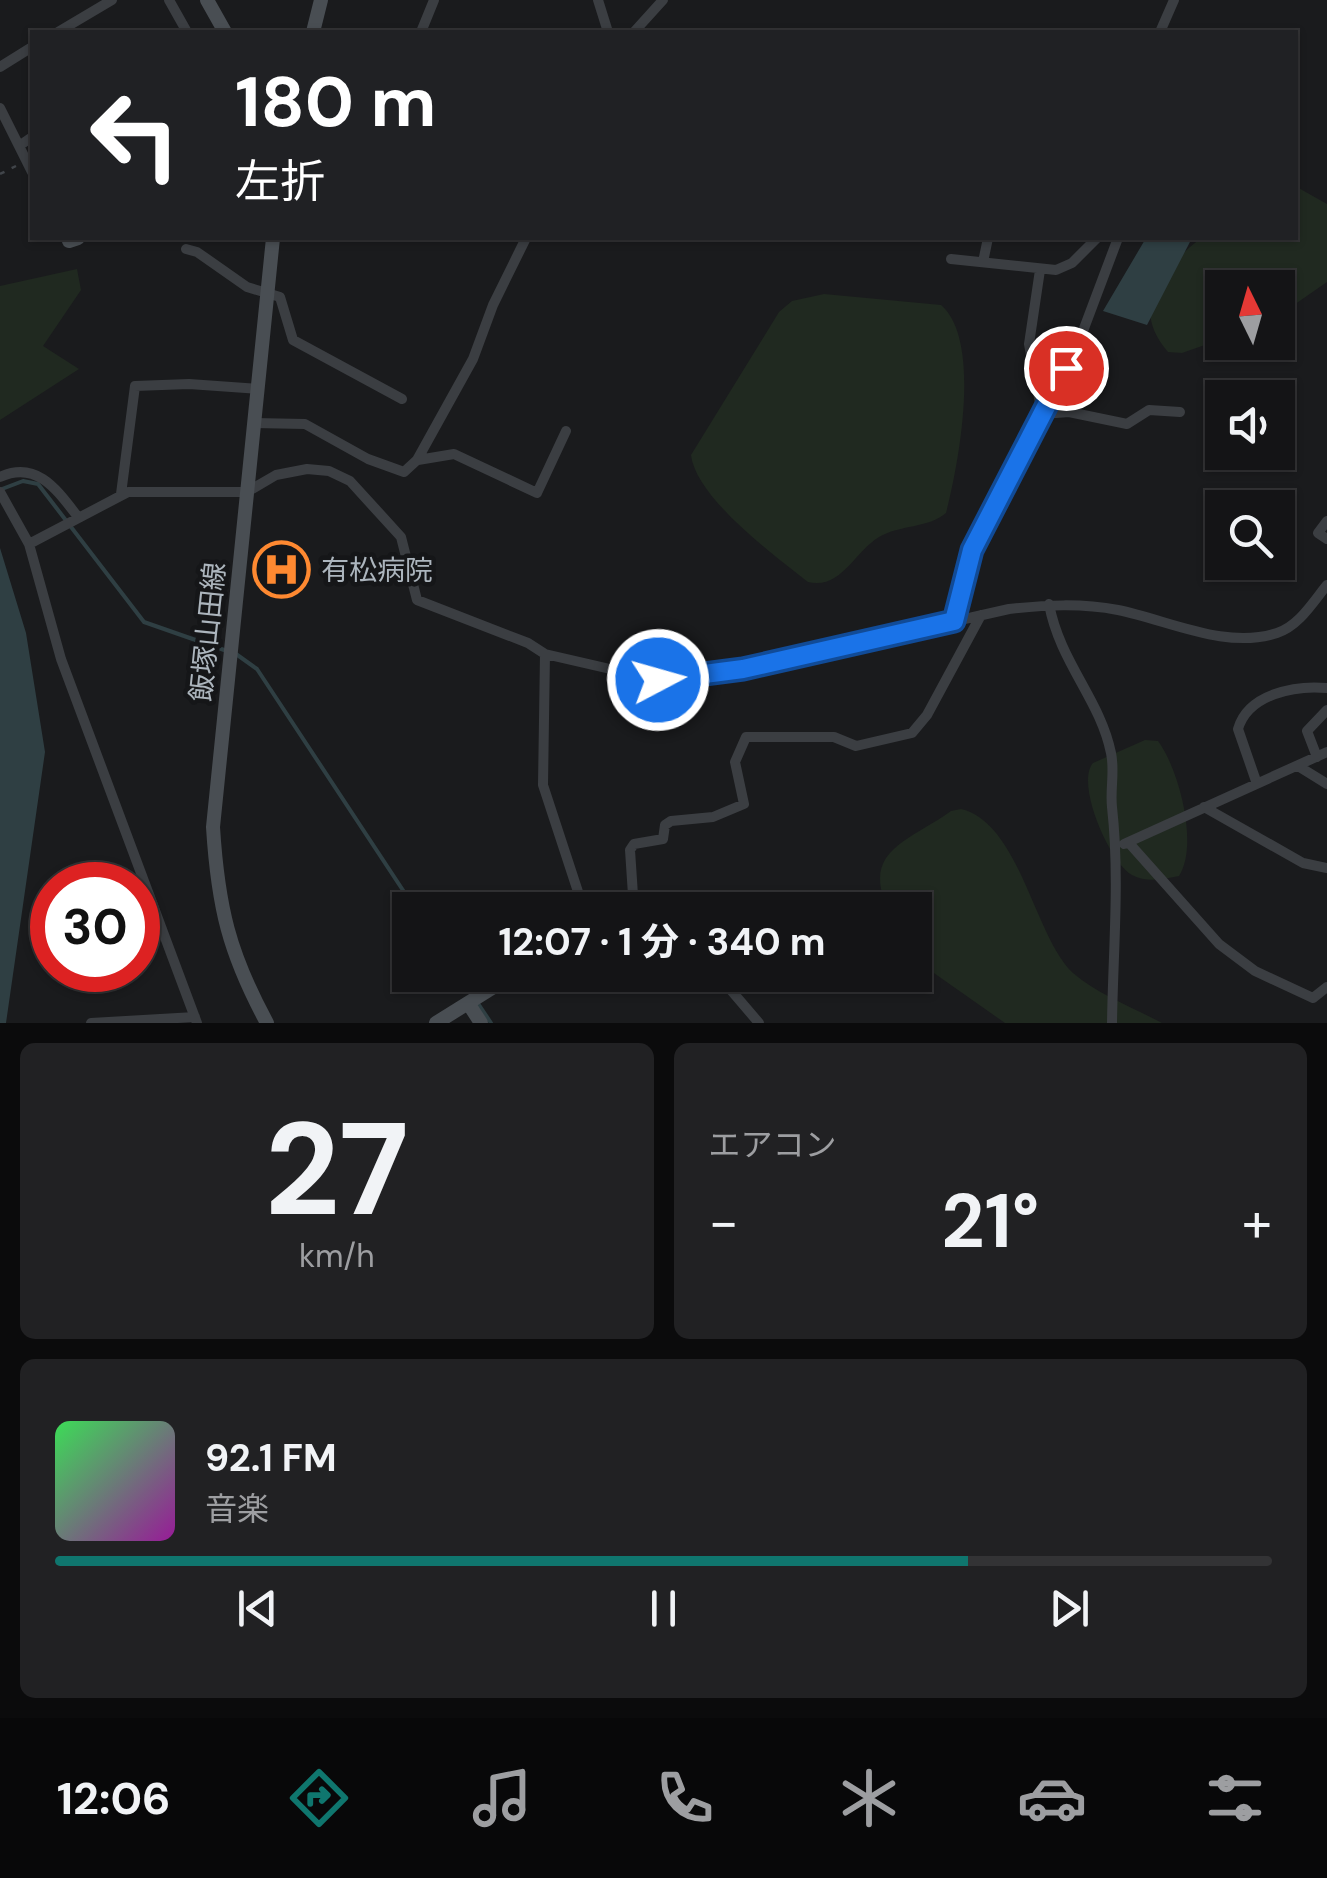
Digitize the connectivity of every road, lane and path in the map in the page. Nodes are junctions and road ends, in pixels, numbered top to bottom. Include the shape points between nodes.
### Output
1 (112, 0) edge
2 (169, 0) edge
3 (207, 0) edge
4 (321, 0) edge
5 (434, 0) edge
6 (598, 0) edge
7 (664, 0) edge
8 (1174, 0) edge
9 (61, 30) edge
10 (186, 30) edge
11 (224, 30) edge
12 (313, 30) edge
13 (422, 30) edge
14 (607, 30) edge
15 (636, 30) edge
16 (1159, 30) edge
17 (30, 49) edge
18 (0, 67) edge
19 (0, 108) edge
20 (30, 139) edge
21 (19, 146) junction
22 (26, 160) junction
23 (30, 168) edge
24 (0, 174) edge
25 (273, 240) edge
26 (525, 240) edge
27 (988, 240) edge
28 (1095, 240) edge
29 (1117, 240) edge
30 (186, 249) dead end
31 (951, 259) dead end
32 (983, 262) junction
33 (1040, 270) junction
34 (268, 291) junction
35 (258, 389) junction
36 (402, 399) dead end
37 (1180, 412) dead end
38 (1042, 414) junction
39 (254, 423) junction
40 (566, 431) dead end
41 (417, 460) junction
42 (0, 476) edge
43 (0, 492) edge
44 (246, 492) junction
45 (122, 494) junction
46 (72, 521) junction
47 (1327, 521) edge
48 (1327, 539) edge
49 (29, 544) junction
50 (1327, 585) edge
51 (1049, 604) junction
52 (981, 615) junction
53 (954, 621) junction
54 (545, 654) junction
55 (1327, 688) edge
56 (1327, 710) edge
57 (1322, 754) edge
58 (1298, 766) junction
59 (1256, 781) junction
60 (1327, 784) edge
61 (1204, 807) junction
62 (1124, 844) junction
63 (1327, 868) edge
64 (578, 892) edge
65 (633, 892) edge
66 (1327, 987) edge
67 (485, 992) edge
68 (733, 992) edge
69 (468, 1003) junction
70 (196, 1020) edge
71 (91, 1023) edge
72 (267, 1023) edge
73 (436, 1023) edge
74 (481, 1023) edge
75 (759, 1023) edge
76 (1112, 1023) edge

1 - 9 street
2 - 10 street
3 - 11 main road
4 - 12 main road
5 - 13 street
6 - 14 street
7 - 15 street
8 - 16 street
17 - 18 street
19 - 21 street
20 - 21 street
21 - 22 street
22 - 23 street
22 - 24 path
25 - 34 main road, 飯塚山田線
26 - 41 street via 473,360
27 - 32 street
28 - 33 street via 1072,264
29 - 38 street via 1077,347
30 - 34 street via 247,287
31 - 32 street
32 - 33 street
33 - 38 street via 1029,344
34 - 35 main road, 飯塚山田線
34 - 36 street via 280,296 293,340
35 - 39 main road, 飯塚山田線
35 - 45 street via 136,386
37 - 38 street via 1149,410 1127,424
38 - 53 street via 972,550
39 - 41 street via 305,424 404,472
39 - 44 main road, 飯塚山田線
40 - 41 street via 537,493 454,454
42 - 46 street via 36,473
43 - 49 street
44 - 45 street
44 - 54 street via 307,468 350,481 401,537 416,600
44 - 72 main road, 飯塚山田線 via 214,827 229,944
45 - 46 street
46 - 49 street
47 - 48 street via 1318,533
49 - 70 street via 61,659
50 - 51 street via 1286,629 1241,639 1115,609
51 - 52 street
51 - 62 street via 1064,658 1106,734
52 - 53 street
52 - 65 street via 912,733 856,746 834,737 746,737 736,762 744,804 713,817 671,822 663,839 639,841 630,850
53 - 54 street via 686,680 658,680
54 - 64 street via 543,786
55 - 59 street via 1269,696 1240,721
56 - 57 street via 1307,731
57 - 58 street
58 - 59 street
58 - 60 street
59 - 61 street
61 - 62 street
61 - 63 street via 1303,863
62 - 66 street via 1255,971 1314,998
62 - 76 street
67 - 69 main road
68 - 75 street
69 - 73 main road
69 - 74 main road
70 - 71 street

